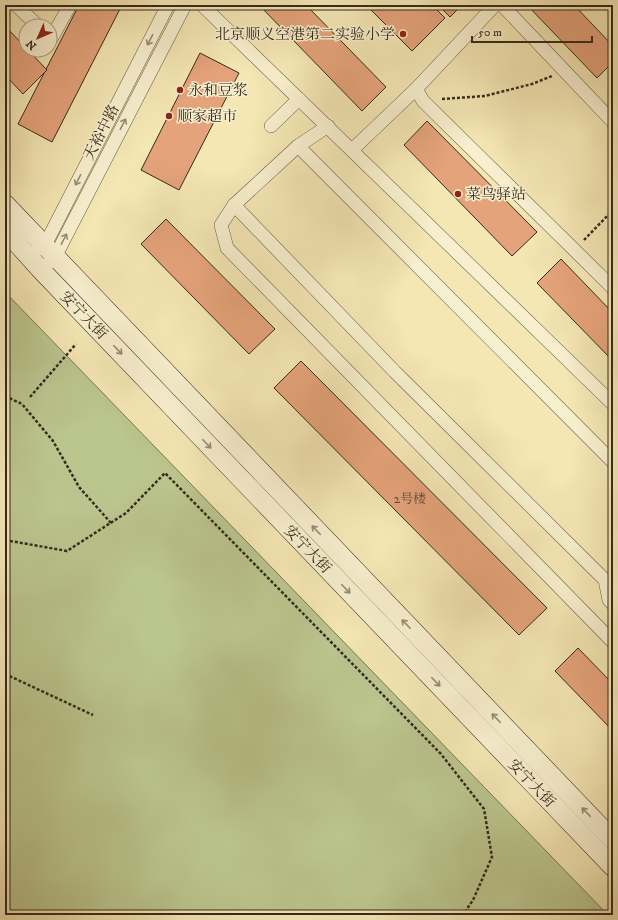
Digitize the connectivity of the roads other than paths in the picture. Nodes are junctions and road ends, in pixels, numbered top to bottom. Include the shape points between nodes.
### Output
1 (16, 5) edge
2 (70, 5) edge
3 (168, 5) edge
4 (184, 5) edge
5 (202, 5) edge
6 (495, 5) edge
7 (502, 5) edge
8 (30, 18) edge
9 (58, 26) edge
10 (416, 89) junction
11 (299, 99) junction
12 (613, 122) edge
13 (271, 126) dead end
14 (328, 126) junction
15 (298, 146) junction
16 (352, 150) junction
17 (5, 204) edge
18 (234, 205) junction
19 (5, 230) edge
20 (50, 251) junction
21 (28, 255) junction
22 (41, 270) junction
23 (613, 288) edge
24 (613, 404) edge
25 (613, 462) edge
26 (613, 604) edge
27 (613, 642) edge
28 (613, 840) edge
29 (613, 867) edge

1 - 8 street
2 - 9 street
3 -> 20 street, 天裕中路
20 -> 4 street, 天裕中路
5 - 11 street
6 - 10 street
7 - 12 street
10 - 16 street
10 - 23 street via 423,101
11 - 13 street
11 - 14 street
14 - 15 street
14 - 16 street
15 - 18 street
15 - 25 street
16 - 24 street
17 - 20 main road, 安宁大街
18 - 26 street via 395,372 605,580 609,600
18 - 27 street via 221,225 227,248
19 - 21 main road, 安宁大街
20 - 21 street
20 - 22 street, 天裕中路
28 -> 20 main road, 安宁大街
21 - 22 main road, 安宁大街
22 -> 29 main road, 安宁大街

